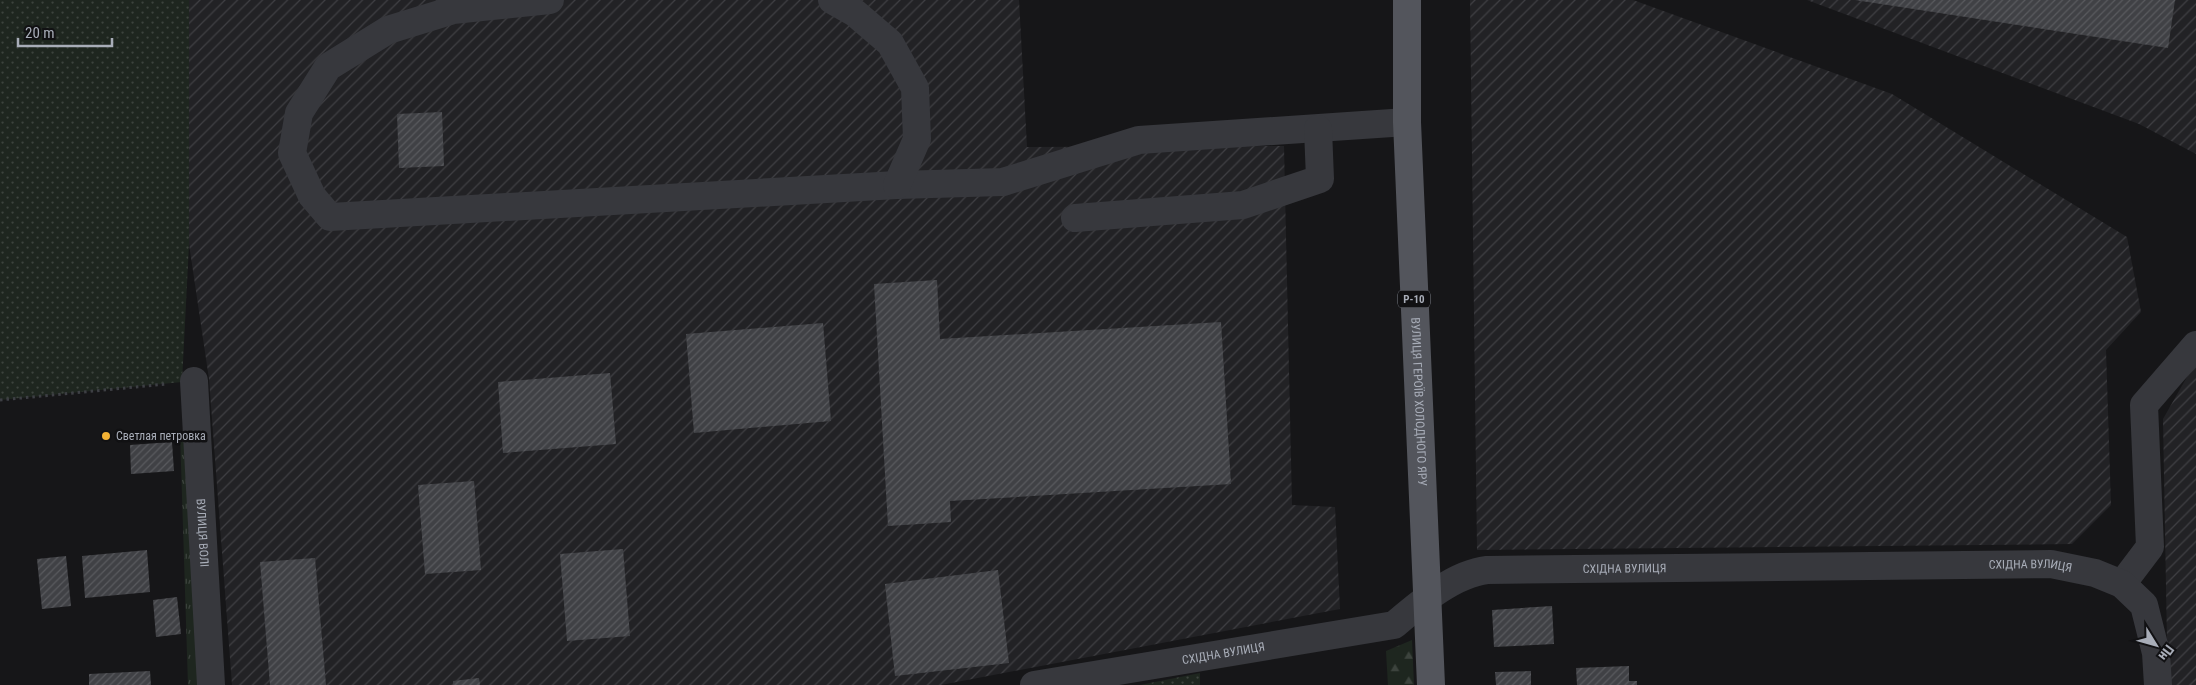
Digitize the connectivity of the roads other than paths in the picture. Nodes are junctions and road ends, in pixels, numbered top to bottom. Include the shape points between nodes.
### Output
1 (550, 0) edge
2 (832, 0) edge
3 (1407, 0) edge
4 (1406, 122) junction
5 (1318, 129) junction
6 (896, 185) junction
7 (1075, 218) dead end
8 (2196, 345) edge
9 (194, 381) road end
10 (2122, 584) junction
11 (1426, 598) junction
12 (211, 685) edge
13 (1034, 685) edge
14 (1431, 685) edge
15 (2158, 685) edge

1 - 6 street via 453,10 388,30 328,67 299,113 292,153 312,196 330,217
2 - 6 street via 855,12 890,44 915,88 917,139
3 - 4 main road, ВУЛИЦЯ ГЕРОЇВ ХОЛОДНОГО ЯРУ / Р-10
4 - 5 street
4 - 11 main road, ВУЛИЦЯ ГЕРОЇВ ХОЛОДНОГО ЯРУ / Р-10
5 - 6 street via 1139,140 1004,182
5 - 7 street via 1320,179 1243,206
8 - 10 street via 2144,405 2150,547
9 - 12 street, ВУЛИЦЯ ВОЛІ
10 - 11 street, СХІДНА ВУЛИЦЯ via 2095,573 2052,564 1486,570 1473,572
10 - 15 street, СХІДНА ВУЛИЦЯ via 2144,605 2156,653
11 - 13 street, СХІДНА ВУЛИЦЯ via 1394,625
11 - 14 main road, ВУЛИЦЯ ГЕРОЇВ ХОЛОДНОГО ЯРУ / Р-10

